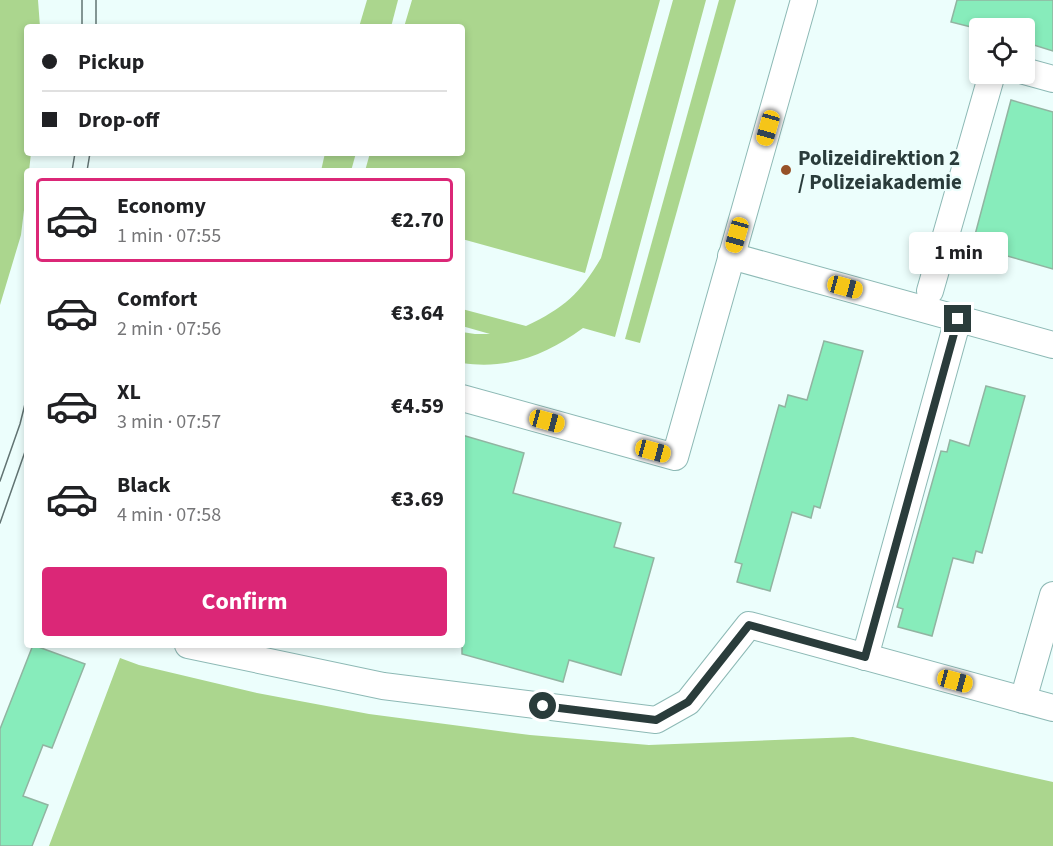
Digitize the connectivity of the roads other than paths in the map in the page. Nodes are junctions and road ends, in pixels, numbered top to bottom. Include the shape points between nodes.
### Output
1 (804, 0) edge
2 (1035, 74) edge
3 (1053, 79) edge
4 (989, 84) edge
5 (731, 256) junction
6 (930, 291) dead end
7 (958, 319) junction
8 (1053, 345) edge
9 (465, 399) edge
10 (1053, 595) edge
11 (202, 648) edge
12 (865, 657) junction
13 (1023, 700) junction
14 (1053, 708) edge

1 - 5 lane
2 - 3 lane
4 - 6 lane
5 - 7 lane
5 - 9 lane via 675,457
7 - 8 lane
7 - 12 lane
10 - 13 lane
11 - 12 lane via 383,686 656,720 688,702 749,625
12 - 13 lane
13 - 14 lane

